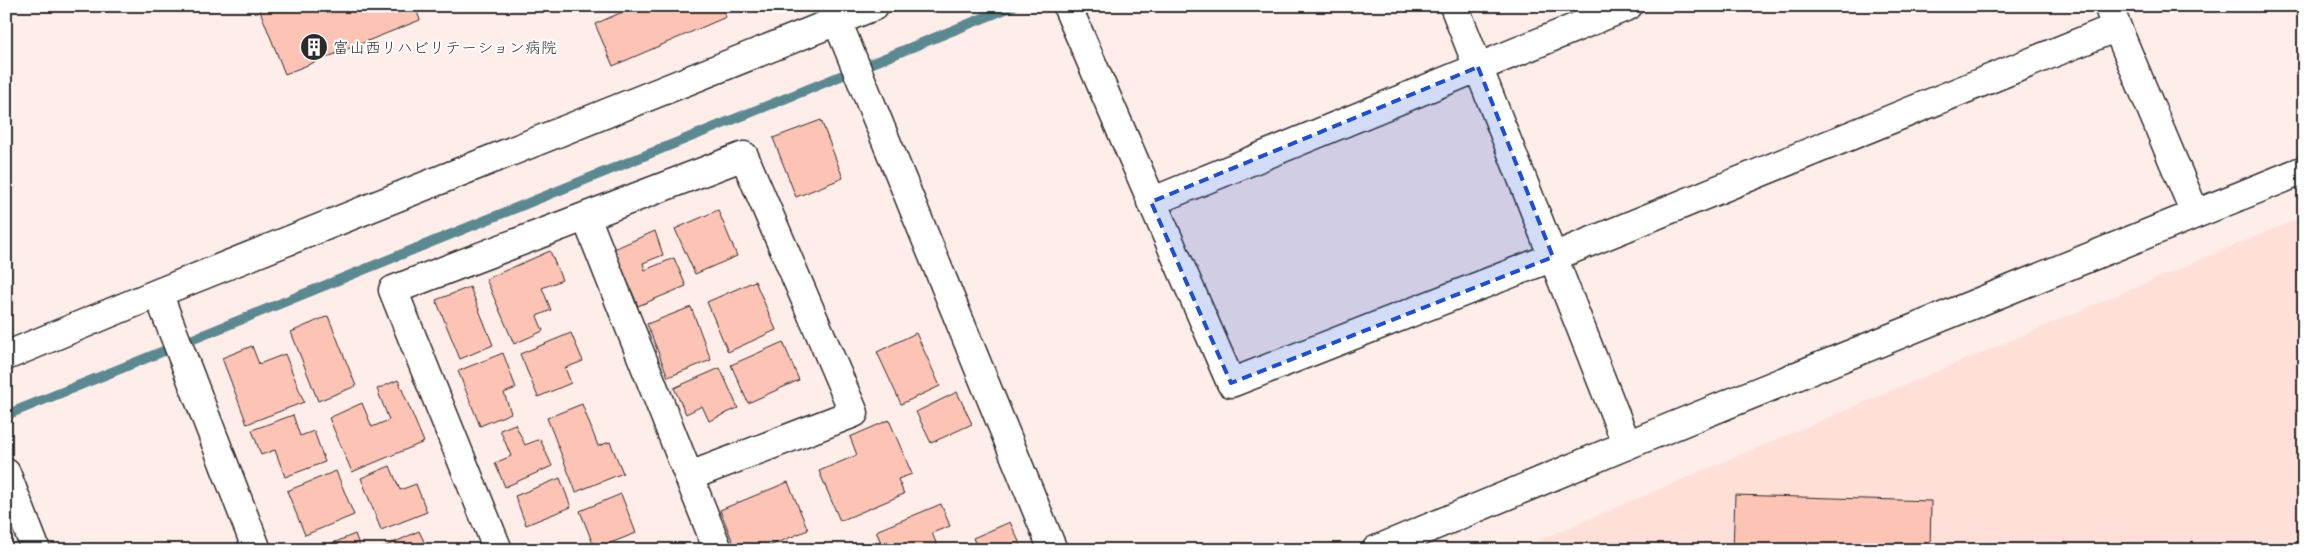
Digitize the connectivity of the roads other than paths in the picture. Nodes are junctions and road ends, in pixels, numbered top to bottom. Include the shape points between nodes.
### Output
1 (874, 6) edge
2 (1067, 6) edge
3 (1454, 6) edge
4 (1628, 6) edge
5 (834, 14) edge
6 (2113, 17) edge
7 (1478, 67) junction
8 (2304, 170) edge
9 (1152, 202) junction
10 (2195, 213) junction
11 (586, 217) junction
12 (1553, 257) junction
13 (158, 293) junction
14 (6, 356) edge
15 (1627, 444) junction
16 (6, 473) edge
17 (690, 476) junction
18 (36, 550) edge
19 (257, 550) edge
20 (498, 550) edge
21 (718, 550) edge
22 (1052, 550) edge
23 (1376, 550) edge

1 - 5 street
2 - 9 street
3 - 7 street
4 - 7 street
5 - 13 street
5 - 22 street
6 - 10 street
6 - 12 street
7 - 9 street
7 - 12 street
8 - 10 street
9 - 12 street via 1231,383
10 - 15 street
11 - 17 street
11 - 17 street via 744,156 854,414
11 - 20 street via 393,290
12 - 15 street
13 - 14 street
13 - 19 street
15 - 23 street
16 - 18 street
17 - 21 street

